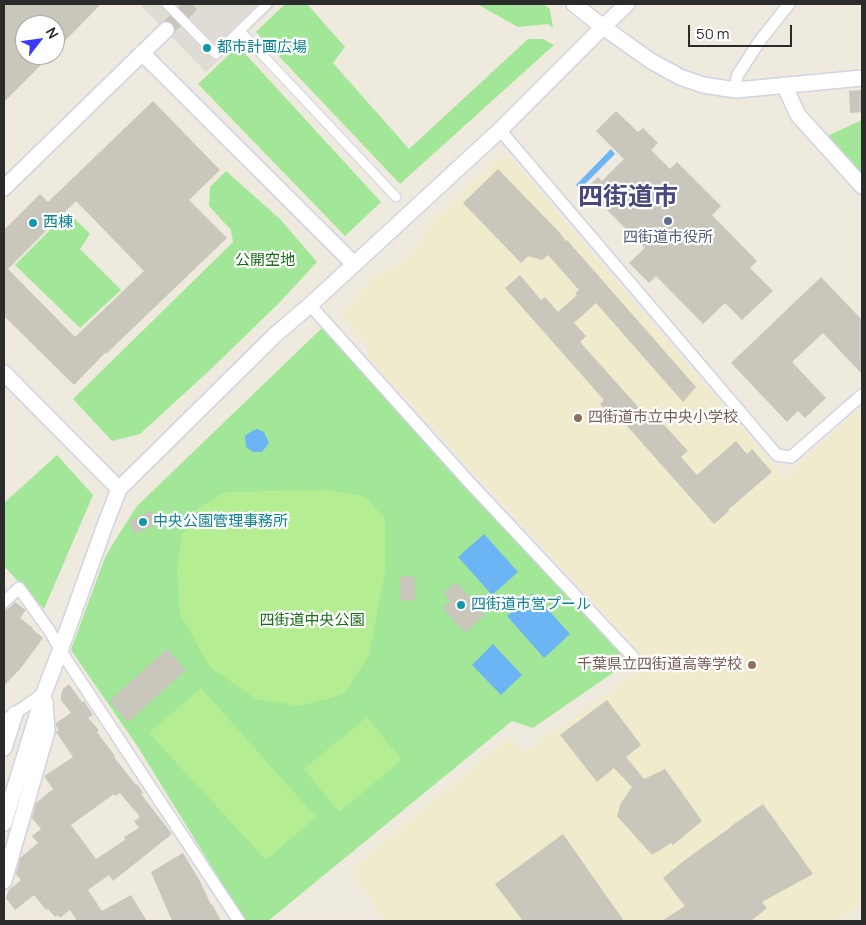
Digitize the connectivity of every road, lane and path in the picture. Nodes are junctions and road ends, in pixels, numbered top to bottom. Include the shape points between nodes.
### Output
1 (167, 4) edge
2 (267, 4) edge
3 (574, 4) edge
4 (627, 4) edge
5 (789, 4) edge
6 (603, 26) junction
7 (166, 30) tunnel mouth
8 (240, 31) junction
9 (142, 53) junction
10 (862, 78) edge
11 (784, 85) junction
12 (736, 90) junction
13 (500, 130) junction
14 (862, 186) edge
15 (4, 188) edge
16 (396, 196) dead end
17 (354, 264) junction
18 (310, 305) junction
19 (4, 373) edge
20 (862, 396) edge
21 (119, 489) junction
22 (4, 602) edge
23 (60, 650) junction
24 (634, 658) dead end
25 (44, 693) junction
26 (9, 717) edge
27 (4, 748) edge
28 (4, 824) edge
29 (4, 881) edge
30 (235, 920) edge

1 - 8 street via 216,54
2 - 8 street
3 - 6 street
4 - 6 street
5 - 12 street via 737,76
6 - 12 street via 651,61 680,77
6 - 13 street
7 - 9 street
8 - 16 street
9 - 15 street
9 - 17 street
10 - 11 street
11 - 12 street
11 - 14 street via 798,115
13 - 17 street
13 - 20 street via 776,455 791,457
17 - 18 street
18 - 21 street via 275,335
18 - 24 street via 469,482
19 - 21 street
21 - 23 street
22 - 23 street via 19,588
23 - 25 street
23 - 30 street
25 - 26 street
25 - 28 street
25 - 29 street via 47,731
26 - 27 street

